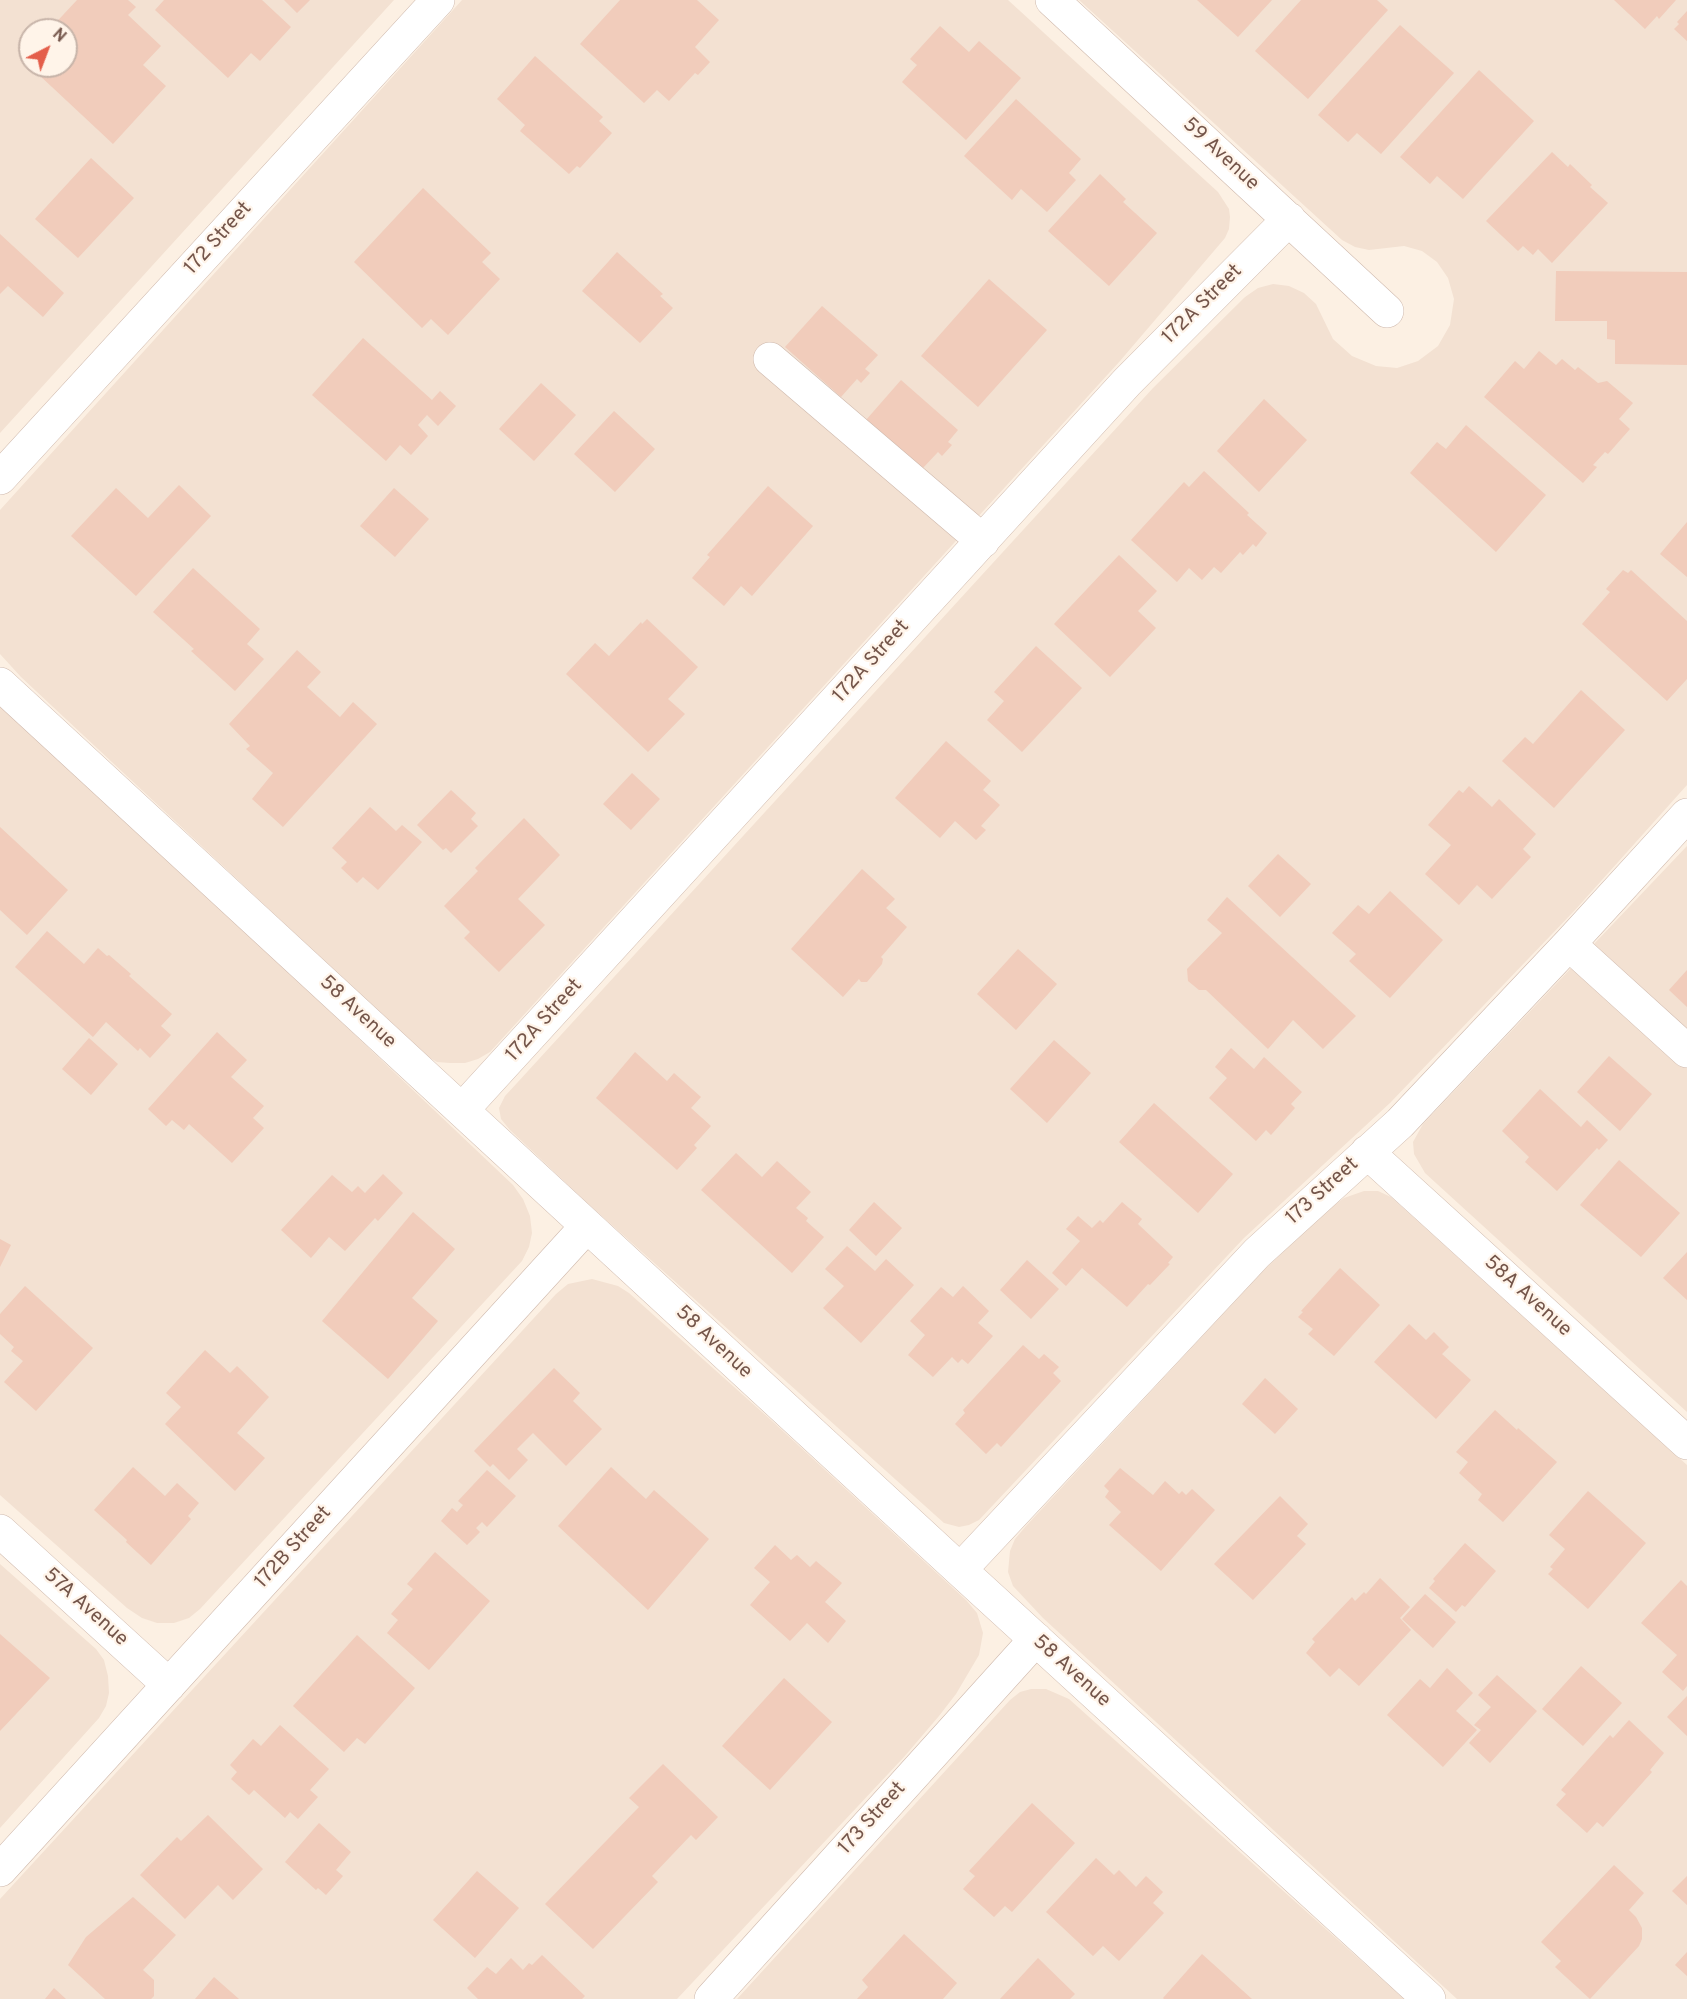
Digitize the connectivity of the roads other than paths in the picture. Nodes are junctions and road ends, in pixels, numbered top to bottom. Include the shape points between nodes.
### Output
1 (438, 0) edge
2 (1052, 0) edge
3 (1289, 219) junction
4 (1387, 311) dead end
5 (770, 359) dead end
6 (0, 478) edge
7 (982, 541) junction
8 (0, 684) edge
9 (1687, 815) edge
10 (1569, 944) junction
11 (1687, 1051) edge
12 (462, 1110) junction
13 (1367, 1152) junction
14 (587, 1226) junction
15 (1687, 1443) edge
16 (0, 1531) edge
17 (960, 1570) junction
18 (1036, 1640) junction
19 (169, 1685) junction
20 (0, 1870) edge
21 (711, 1999) edge
22 (1430, 1999) edge

1 - 6 street, 172 Street
2 - 3 street, 59 Avenue
3 - 4 street, 59 Avenue
3 - 7 street, 172A Street via 1127,382
5 - 7 street
7 - 12 street, 172A Street
8 - 12 street, 58 Avenue
9 - 10 street, 173 Street
10 - 11 street
10 - 13 street, 173 Street via 1400,1123
12 - 14 street, 58 Avenue
13 - 15 street, 58A Avenue
13 - 17 street, 173 Street via 1257,1253
14 - 17 street, 58 Avenue
14 - 19 street, 172B Street
16 - 19 street, 57A Avenue
17 - 18 street, 58 Avenue
18 - 21 street, 173 Street
18 - 22 street, 58 Avenue
19 - 20 street, 172B Street

